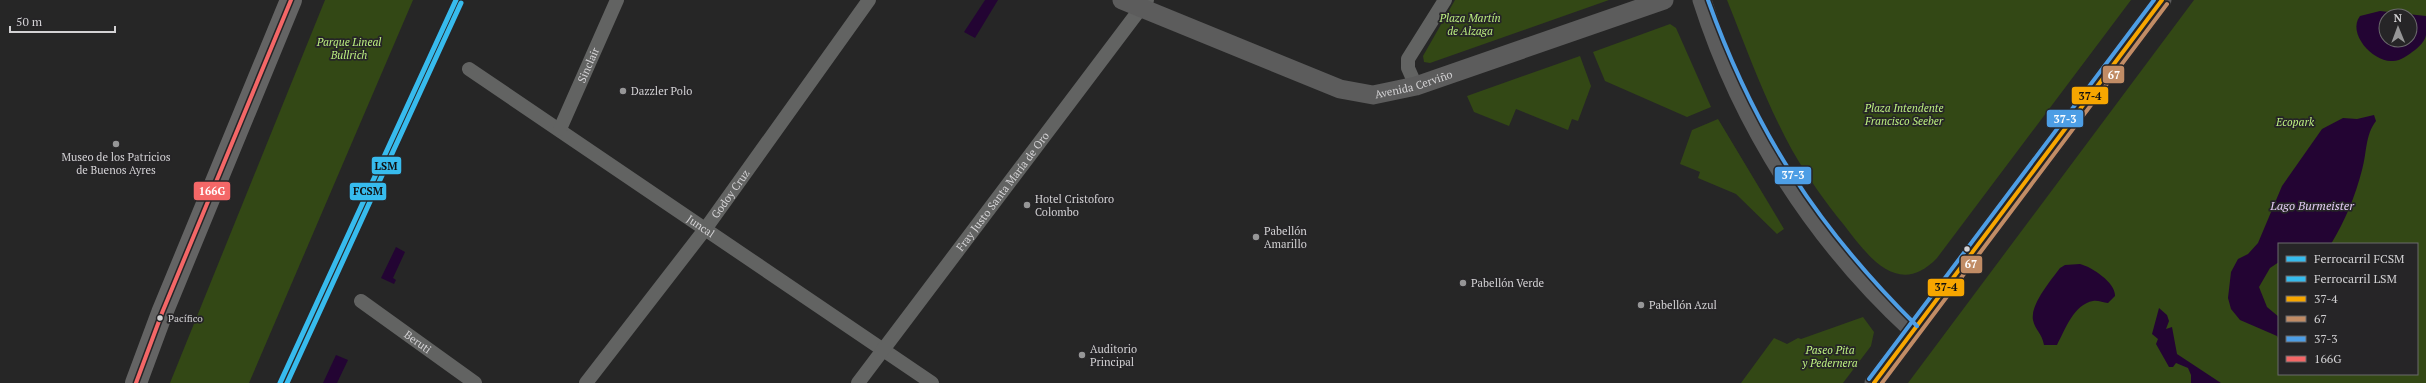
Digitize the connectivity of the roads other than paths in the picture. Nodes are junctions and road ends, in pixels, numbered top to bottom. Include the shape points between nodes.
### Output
1 (291, 0) edge
2 (617, 0) edge
3 (869, 0) edge
4 (1122, 0) edge
5 (1445, 0) edge
6 (1664, 0) edge
7 (1702, 0) edge
8 (2162, 0) edge
9 (1145, 4) edge
10 (470, 69) dead end
11 (1416, 86) junction
12 (560, 129) junction
13 (706, 228) junction
14 (361, 301) dead end
15 (1913, 330) junction
16 (882, 349) junction
17 (136, 383) edge
18 (475, 383) edge
19 (586, 383) edge
20 (858, 383) edge
21 (932, 383) edge
22 (1874, 383) edge

1 - 17 main road via 162,313
2 - 12 street, Sinclair
3 - 13 street, Godoy Cruz
4 - 9 main road, Avenida Cerviño
5 - 11 street via 1408,59 1409,73
6 - 11 main road, Avenida Cerviño
7 - 15 main road via 1725,64 1760,136 1778,165 1832,244 1874,293
8 - 15 main road
9 - 11 main road, Avenida Cerviño via 1340,89 1373,95
9 - 16 street, Fray Justo Santa María de Oro
10 - 12 street, Juncal
12 - 13 street, Juncal
13 - 16 street, Juncal
13 - 19 street, Godoy Cruz
14 - 18 street, Beruti
15 - 22 main road
16 - 20 street, Fray Justo Santa María de Oro
16 - 21 street, Juncal

